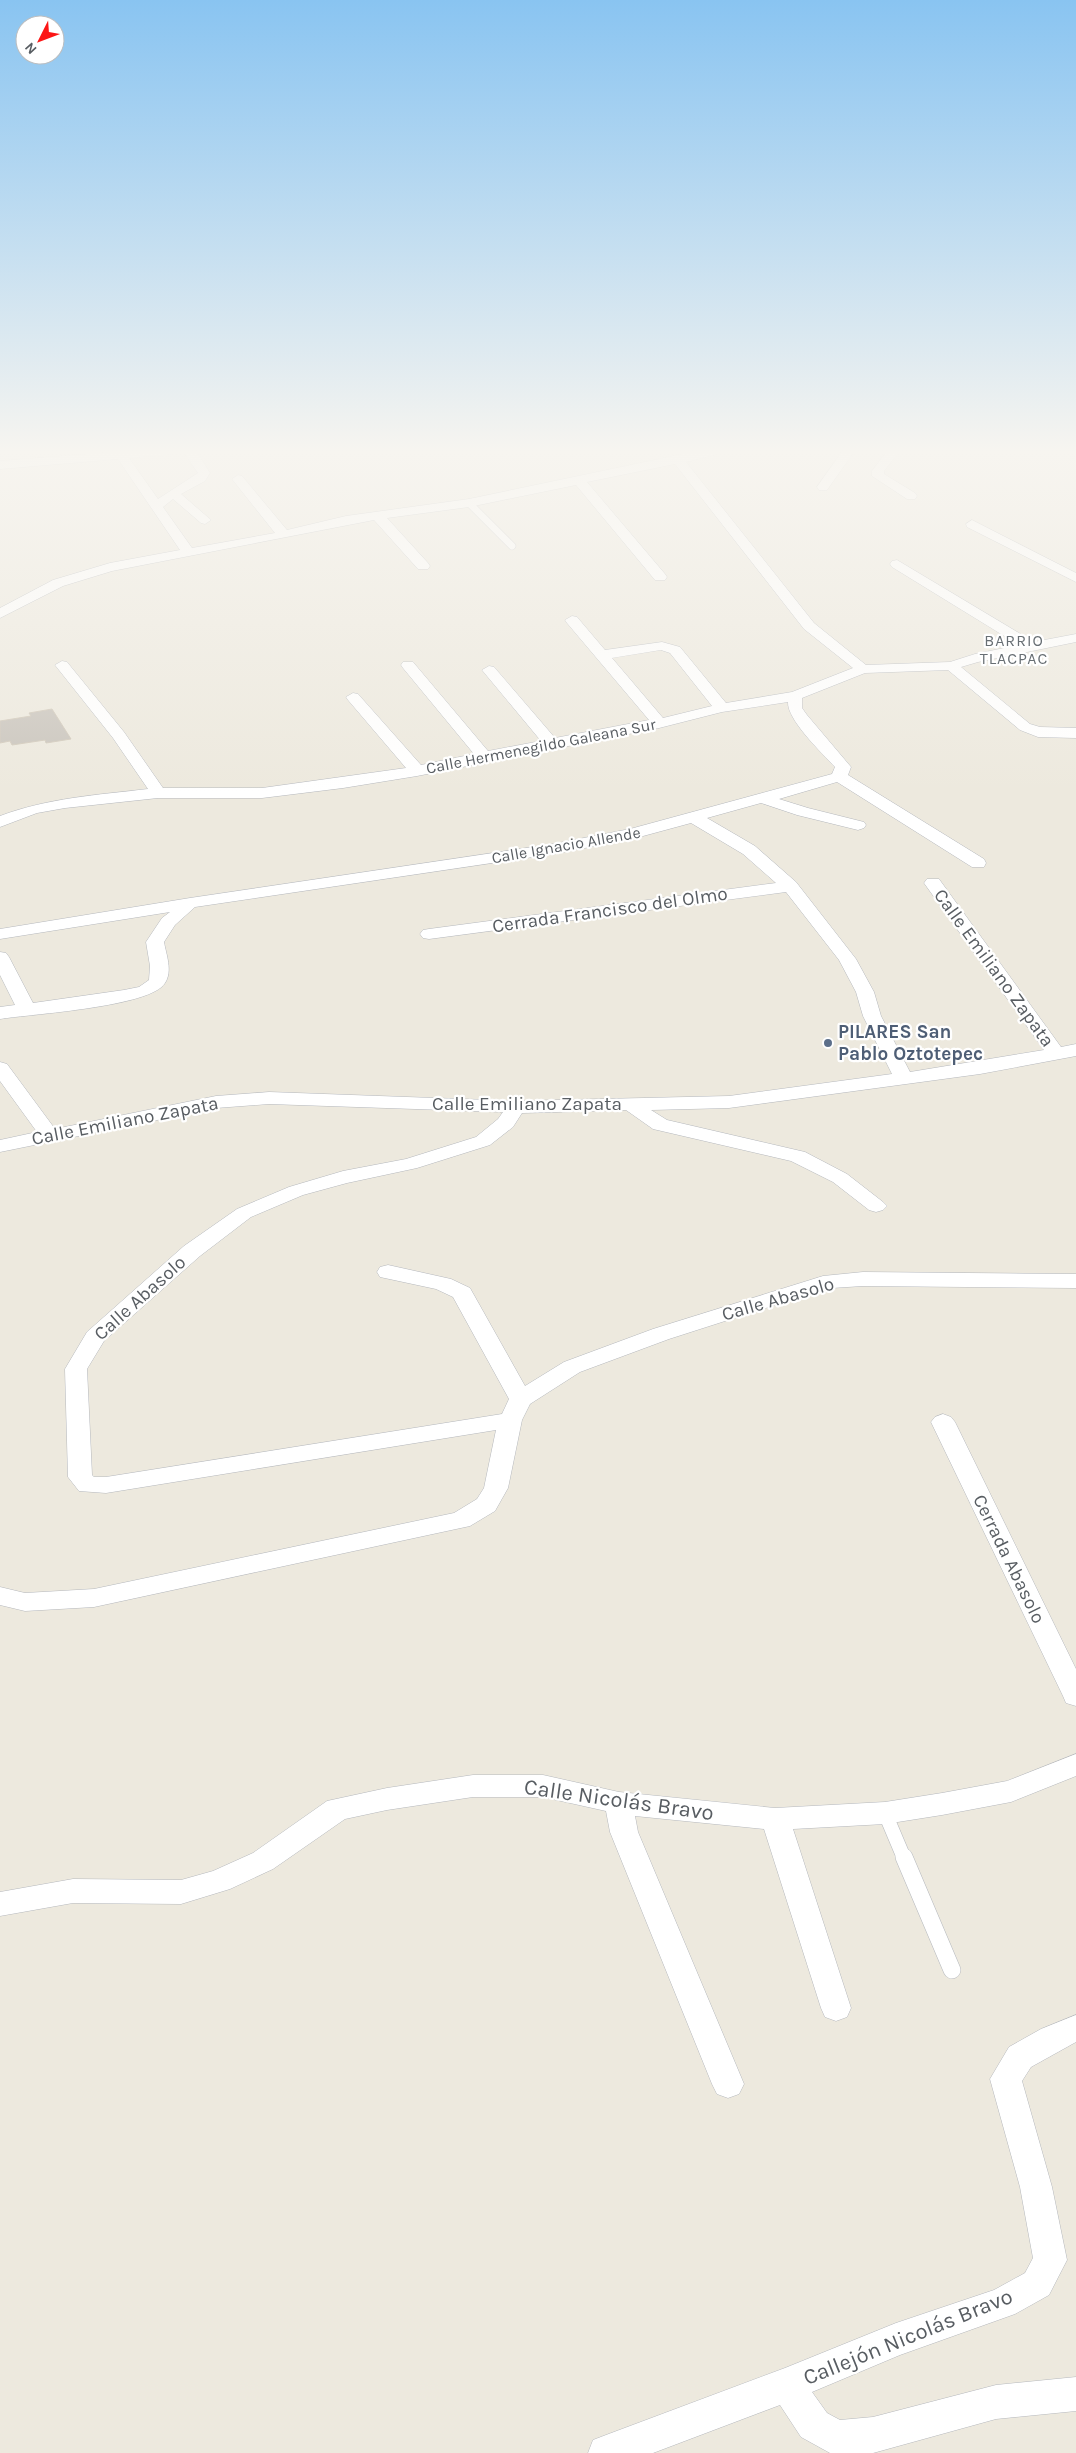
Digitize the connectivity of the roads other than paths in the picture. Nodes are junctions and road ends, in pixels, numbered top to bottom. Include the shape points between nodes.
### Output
1 (128, 563) edge
2 (421, 563) edge
3 (649, 563) edge
4 (761, 563) edge
5 (1048, 563) edge
6 (896, 564) dead end
7 (423, 566) dead end
8 (660, 577) dead end
9 (1076, 578) edge
10 (0, 614) edge
11 (572, 620) dead end
12 (1076, 638) edge
13 (1032, 647) junction
14 (601, 655) junction
15 (62, 665) dead end
16 (408, 665) dead end
17 (951, 666) junction
18 (489, 670) dead end
19 (863, 670) junction
20 (795, 696) junction
21 (353, 697) dead end
22 (722, 708) junction
23 (659, 723) junction
24 (1076, 733) edge
25 (551, 743) junction
26 (484, 756) junction
27 (417, 771) junction
28 (839, 776) junction
29 (158, 793) junction
30 (764, 799) junction
31 (694, 818) junction
32 (0, 822) edge
33 (858, 825) dead end
34 (978, 863) dead end
35 (933, 883) dead end
36 (790, 886) junction
37 (190, 903) junction
38 (0, 934) edge
39 (429, 934) dead end
40 (0, 957) edge
41 (26, 1008) junction
42 (0, 1013) edge
43 (1076, 1050) edge
44 (1056, 1053) junction
45 (0, 1068) edge
46 (904, 1078) junction
47 (631, 1105) junction
48 (516, 1108) junction
49 (49, 1134) junction
50 (0, 1146) edge
51 (876, 1206) dead end
52 (388, 1272) dead end
53 (1076, 1281) edge
54 (521, 1399) junction
55 (510, 1420) junction
56 (943, 1422) dead end
57 (0, 1596) edge
58 (1076, 1696) edge
59 (1076, 1766) edge
60 (619, 1803) junction
61 (885, 1812) junction
62 (775, 1819) junction
63 (0, 1904) edge
64 (952, 1970) dead end
65 (836, 2008) dead end
66 (1076, 2028) edge
67 (728, 2084) dead end
68 (787, 2385) junction
69 (1076, 2394) edge
70 (606, 2453) edge

1 - 10 street via 58,583
2 - 7 street
3 - 8 street
4 - 19 street via 809,626
5 - 9 street
6 - 13 street
11 - 14 street
12 - 13 street, Calle Hermenegildo Galeana Sur
13 - 17 street, Calle Hermenegildo Galeana Sur
14 - 22 street via 670,647
14 - 23 street
15 - 29 street via 118,734
16 - 26 street
17 - 19 street, Calle Hermenegildo Galeana Sur
17 - 24 street via 1025,727 1038,732
18 - 25 street
19 - 20 street, Calle Hermenegildo Galeana Sur
20 - 22 street, Calle Hermenegildo Galeana Sur
20 - 28 street via 795,708 800,717 843,766
21 - 27 street
22 - 23 street, Calle Hermenegildo Galeana Sur
23 - 25 street, Calle Hermenegildo Galeana Sur
25 - 26 street, Calle Hermenegildo Galeana Sur
26 - 27 street, Calle Hermenegildo Galeana Sur
27 - 29 street, Calle Hermenegildo Galeana Sur via 262,792
28 - 30 street, Calle Ignacio Allende
28 - 34 street
29 - 32 street, Calle Hermenegildo Galeana Sur via 33,809
30 - 31 street, Calle Ignacio Allende
30 - 33 street
31 - 36 street via 748,850
31 - 37 street, Calle Ignacio Allende via 553,849
35 - 44 street, Calle Emiliano Zapata
36 - 39 street, Cerrada Francisco del Olmo
36 - 46 street via 846,959 865,992 872,1016
37 - 38 street, Calle Ignacio Allende
37 - 41 street via 168,922 155,942 160,968 158,981 152,986 142,992 120,996
40 - 41 street
41 - 42 street
43 - 44 street, Calle Emiliano Zapata
44 - 46 street, Calle Emiliano Zapata
45 - 49 street
46 - 47 street, Calle Emiliano Zapata via 729,1102
47 - 48 street, Calle Emiliano Zapata
47 - 51 street via 660,1125 798,1156 840,1178
48 - 49 street, Calle Emiliano Zapata via 268,1098 216,1102
48 - 55 street, Calle Abasolo via 506,1123 483,1142 410,1164 305,1188 244,1213 192,1251 95,1337 76,1369 80,1477 88,1485 106,1485
49 - 50 street, Calle Emiliano Zapata
52 - 54 street via 443,1284 462,1293
53 - 54 street, Calle Abasolo via 831,1281 661,1334 572,1367
54 - 55 street
55 - 57 street via 496,1488 486,1505 461,1520 94,1598 25,1602
56 - 58 street, Cerrada Abasolo
59 - 61 street, Calle Nicolás Bravo via 1012,1790
60 - 62 street, Calle Nicolás Bravo
60 - 63 street, Calle Nicolás Bravo via 543,1786 473,1786 387,1799 337,1809 263,1861 220,1881 181,1892 73,1891
60 - 67 street via 624,1832
61 - 62 street, Calle Nicolás Bravo
61 - 64 lane
62 - 65 street
66 - 68 street, Callejón Nicolás Bravo via 1020,2057 1006,2079 1036,2187 1050,2260 1036,2284 1003,2303 896,2340
68 - 69 street via 814,2425 837,2438 873,2435 996,2402
68 - 70 street, Callejón Nicolás Bravo

